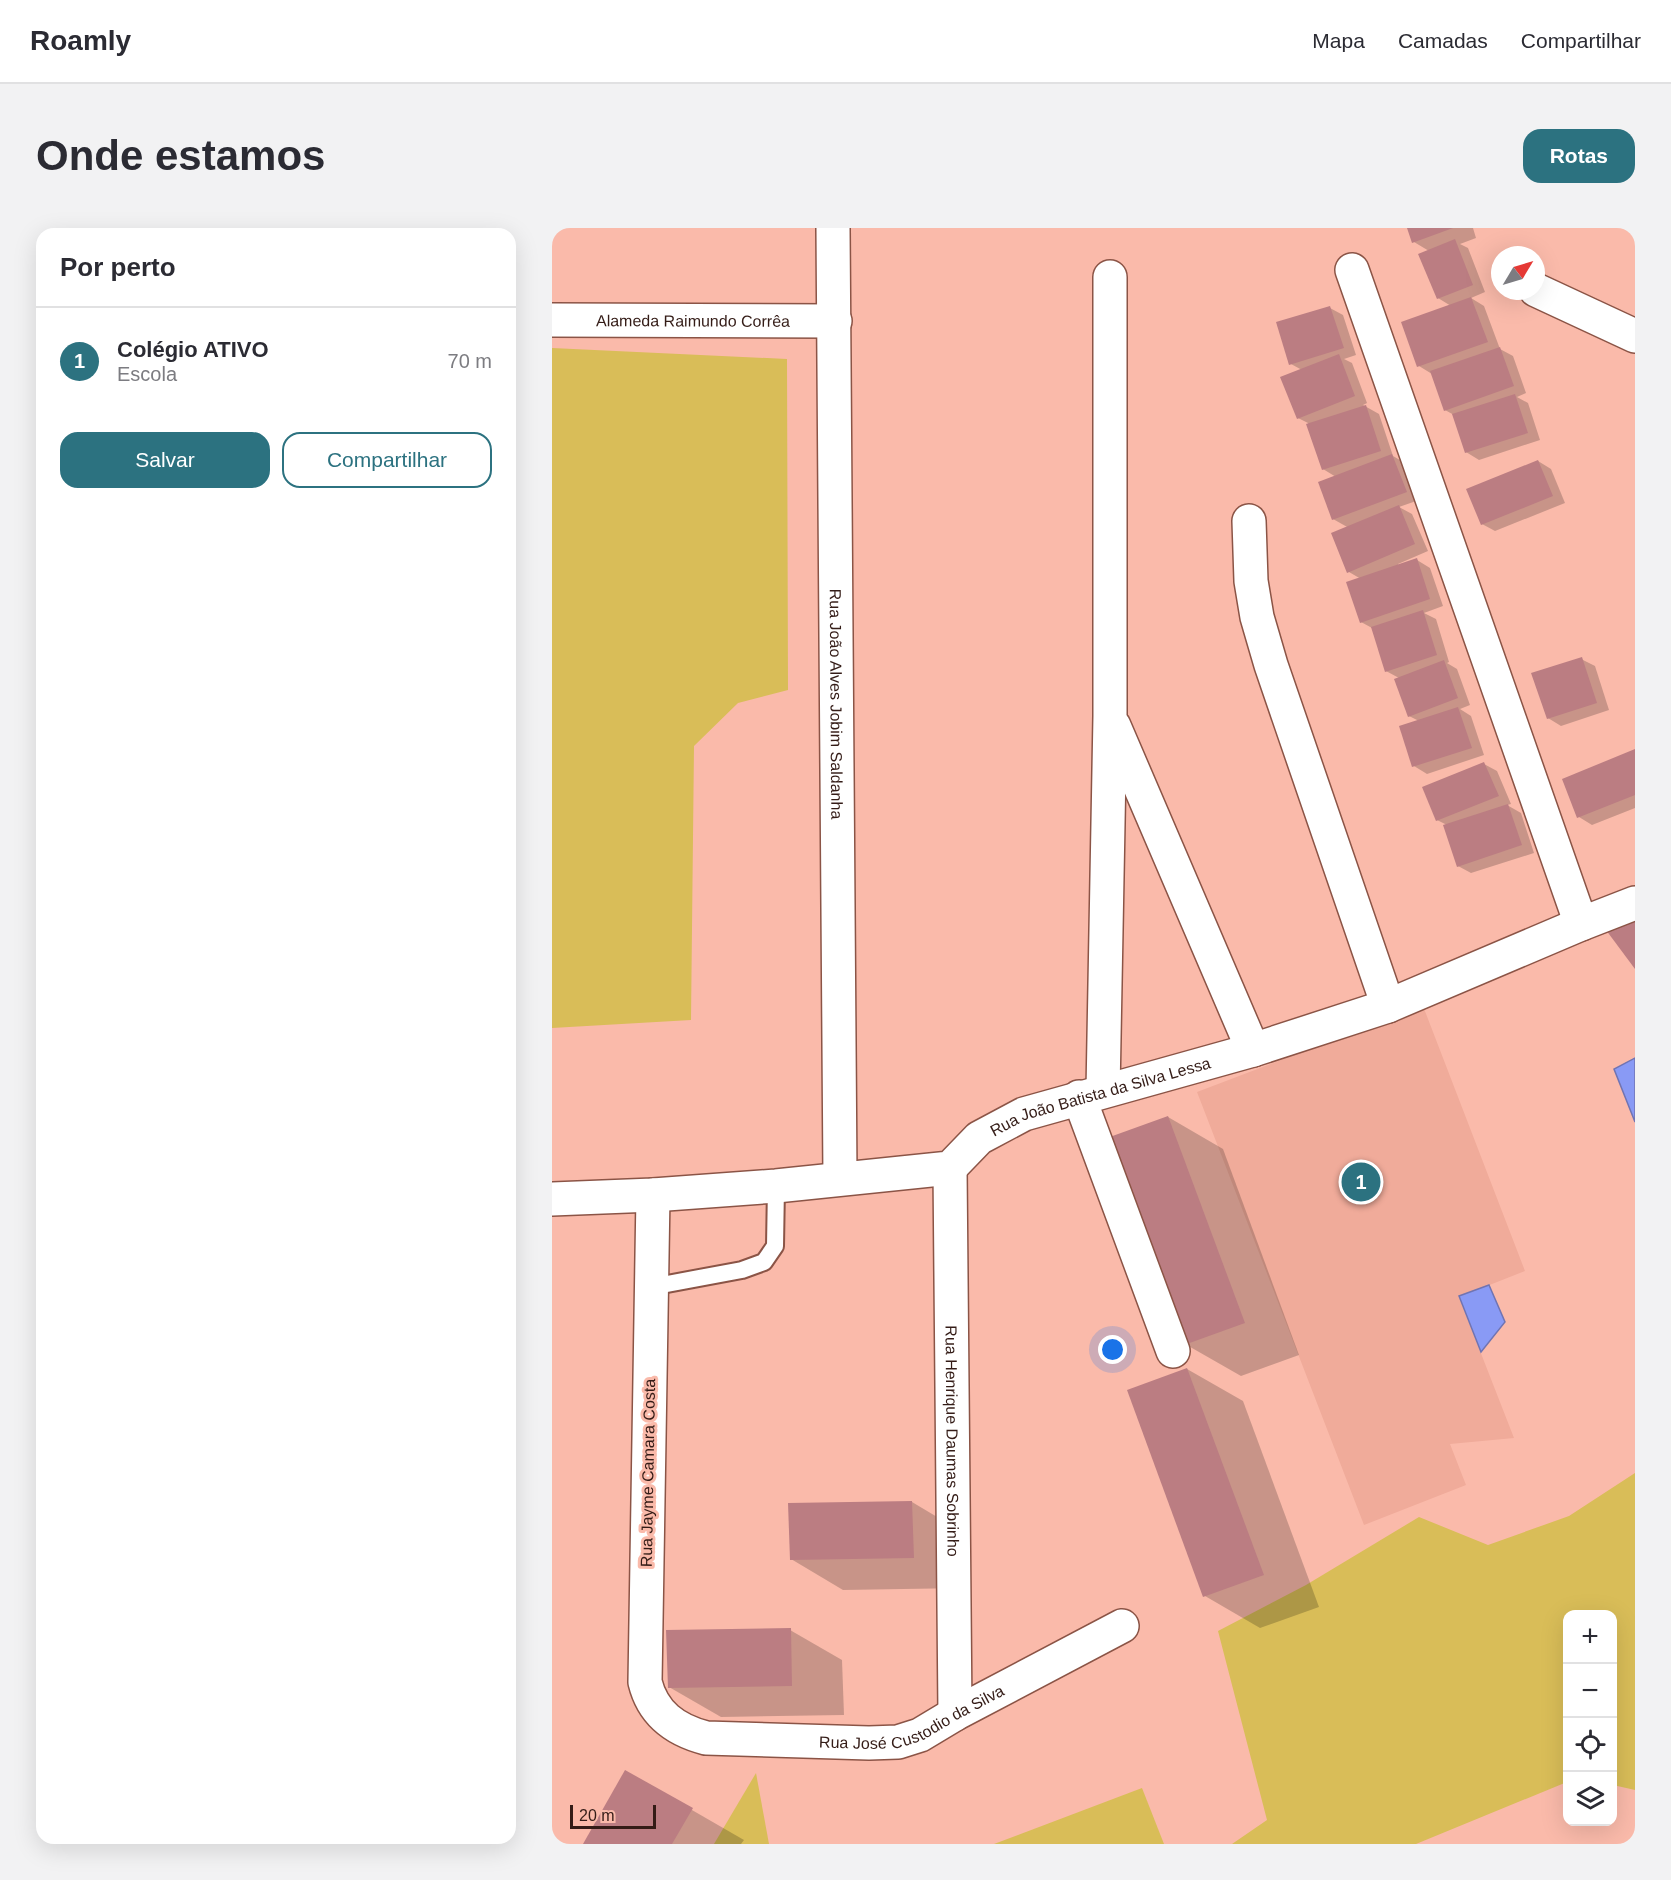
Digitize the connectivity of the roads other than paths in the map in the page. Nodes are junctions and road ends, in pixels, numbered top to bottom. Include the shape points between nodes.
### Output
1 (833, 228) edge
2 (1352, 270) dead end
3 (1110, 277) dead end
4 (1545, 294) edge
5 (552, 320) edge
6 (835, 321) junction
7 (1635, 336) edge
8 (1249, 521) dead end
9 (1110, 716) junction
10 (1635, 903) edge
11 (1581, 924) junction
12 (1388, 1006) junction
13 (1253, 1050) junction
14 (1091, 1094) junction
15 (950, 1168) junction
16 (840, 1178) junction
17 (776, 1186) junction
18 (653, 1196) junction
19 (552, 1199) edge
20 (651, 1287) junction
21 (1173, 1351) dead end
22 (1122, 1626) dead end
23 (955, 1714) junction
24 (686, 1733) joint

1 - 6 street, Rua João Alves Jobim Saldanha
2 - 11 street
3 - 9 street
4 - 7 street
5 - 6 street, Alameda Raimundo Corrêa
6 - 16 street, Rua João Alves Jobim Saldanha
8 - 12 street via 1251,581 1260,627
9 - 13 street
9 - 14 street
10 - 11 street, Rua João Batista da Silva Lessa
11 - 12 street, Rua João Batista da Silva Lessa
12 - 13 street, Rua João Batista da Silva Lessa
13 - 14 street, Rua João Batista da Silva Lessa
14 - 15 street, Rua João Batista da Silva Lessa via 1024,1114 999,1126 979,1138
14 - 21 street
15 - 16 street
15 - 23 street, Rua Henrique Daumas Sobrinho
16 - 17 street
17 - 18 street
17 - 20 lane via 776,1246 764,1262 742,1270
18 - 19 street
18 - 20 street, Rua Jayme Camara Costa
20 - 24 street, Rua Jayme Camara Costa via 645,1682 648,1697 658,1710
22 - 23 street, Rua José Custodio da Silva
23 - 24 street, Rua José Custodio da Silva via 920,1735 898,1742 706,1738

